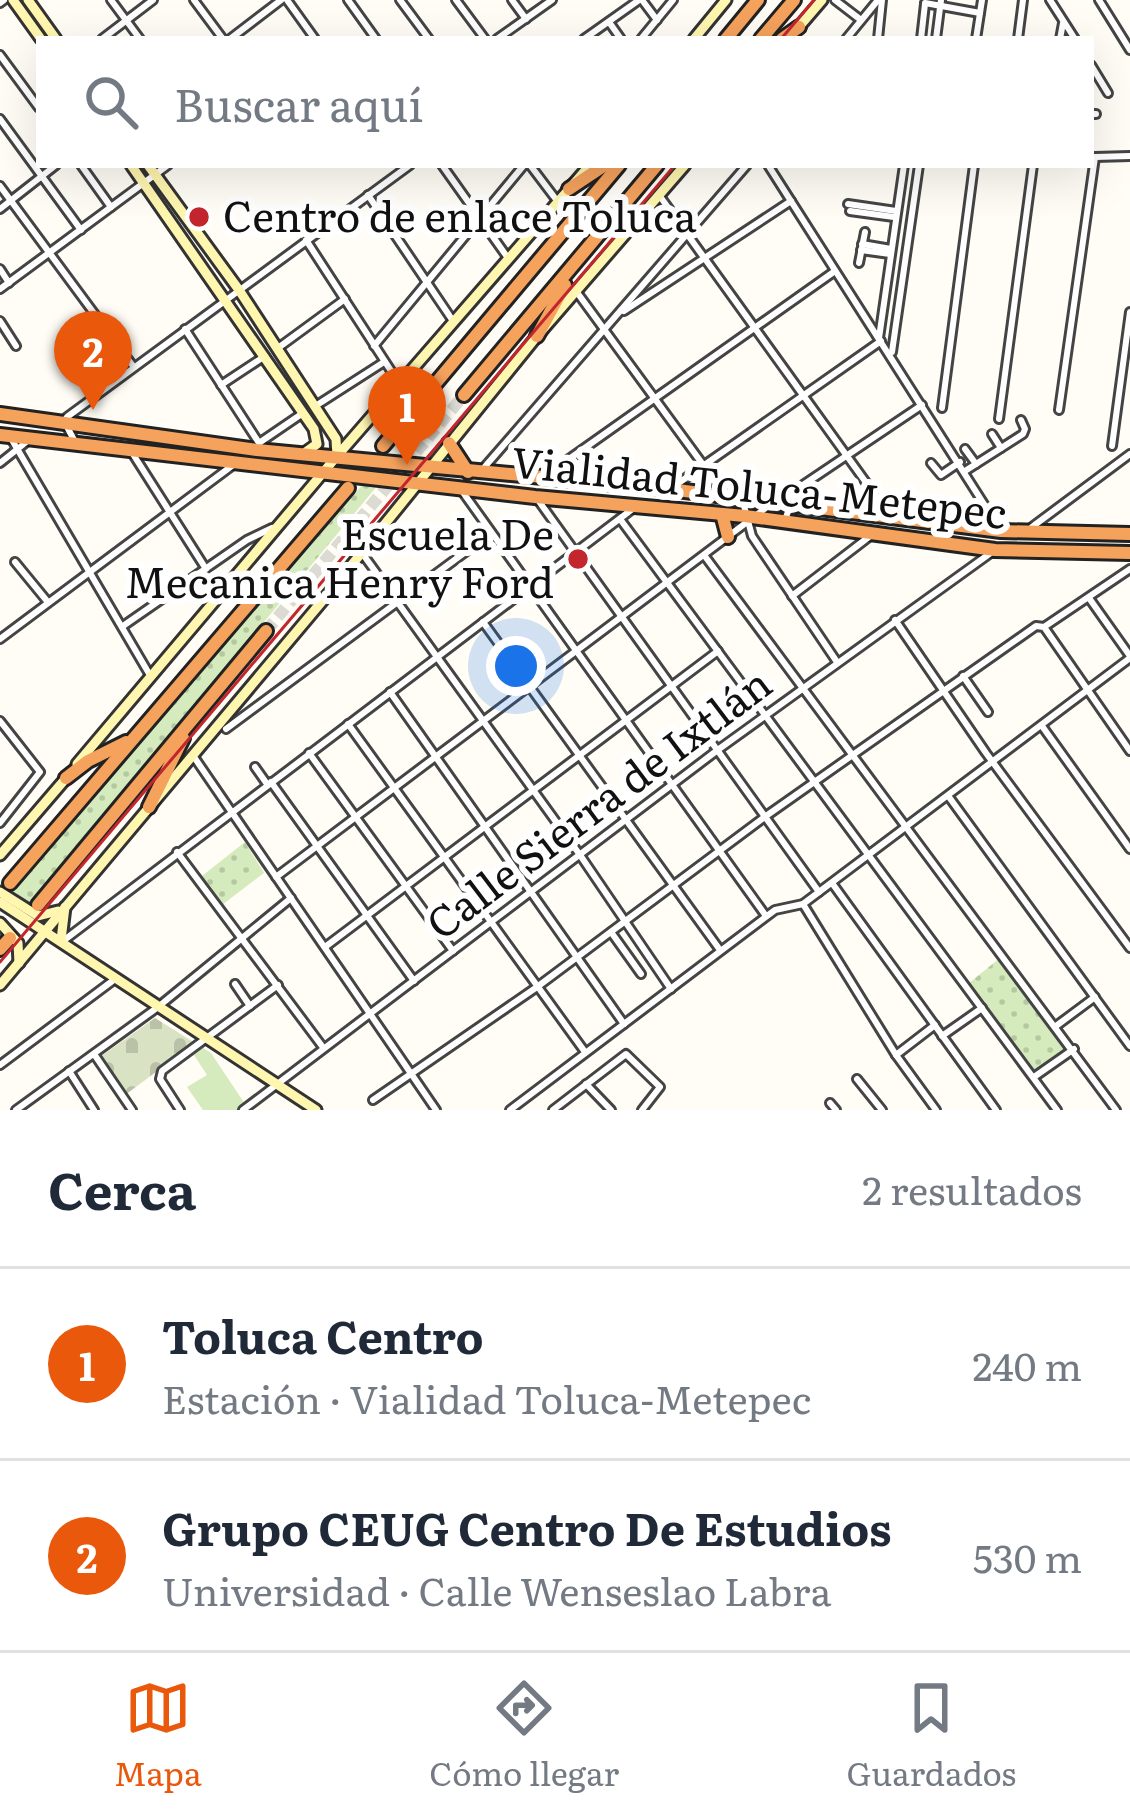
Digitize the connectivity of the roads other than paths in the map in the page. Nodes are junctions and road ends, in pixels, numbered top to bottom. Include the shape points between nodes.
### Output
1 (13, 0) edge
2 (28, 0) edge
3 (111, 0) edge
4 (153, 0) edge
5 (194, 0) edge
6 (284, 0) edge
7 (348, 0) edge
8 (400, 0) edge
9 (456, 0) edge
10 (512, 0) edge
11 (552, 0) edge
12 (640, 0) edge
13 (673, 0) edge
14 (726, 0) edge
15 (758, 0) edge
16 (794, 0) edge
17 (821, 0) edge
18 (835, 0) edge
19 (880, 0) edge
20 (982, 0) edge
21 (1023, 0) edge
22 (1100, 0) edge
23 (1054, 1) edge
24 (926, 2) edge
25 (941, 3) edge
26 (980, 13) junction
27 (526, 19) junction
28 (1064, 19) junction
29 (657, 20) junction
30 (861, 20) junction
31 (126, 21) junction
32 (609, 21) junction
33 (799, 27) joint
34 (38, 36) edge
35 (54, 36) edge
36 (106, 36) edge
37 (138, 36) edge
38 (224, 36) edge
39 (230, 36) edge
40 (313, 36) edge
41 (374, 36) edge
42 (427, 36) edge
43 (483, 36) edge
44 (501, 36) edge
45 (588, 36) edge
46 (619, 36) edge
47 (644, 36) edge
48 (696, 36) edge
49 (728, 36) edge
50 (764, 36) edge
51 (789, 36) edge
52 (848, 36) edge
53 (878, 36) edge
54 (921, 36) edge
55 (936, 36) edge
56 (976, 36) edge
57 (1018, 36) edge
58 (1061, 36) edge
59 (1074, 36) edge
60 (1130, 50) edge
61 (0, 55) edge
62 (1094, 69) edge
63 (1108, 93) dead end
64 (36, 104) edge
65 (0, 118) edge
66 (1130, 156) edge
67 (1094, 157) edge
68 (36, 167) edge
69 (37, 168) edge
70 (52, 168) edge
71 (83, 168) edge
72 (133, 168) edge
73 (404, 168) edge
74 (444, 168) edge
75 (524, 168) edge
76 (530, 168) edge
77 (587, 168) edge
78 (600, 168) edge
79 (616, 168) edge
80 (655, 168) edge
81 (682, 168) edge
82 (744, 168) edge
83 (770, 168) edge
84 (904, 168) edge
85 (919, 168) edge
86 (974, 168) edge
87 (1033, 168) edge
88 (1092, 168) edge
89 (152, 170) edge
90 (42, 175) junction
91 (144, 182) junction
92 (0, 186) edge
93 (569, 189) junction
94 (368, 195) junction
95 (659, 195) junction
96 (11, 200) junction
97 (791, 201) junction
98 (558, 202) junction
99 (111, 207) junction
100 (849, 208) dead end
101 (0, 209) edge
102 (896, 214) junction
103 (479, 218) junction
104 (81, 230) junction
105 (687, 234) junction
106 (306, 240) junction
107 (50, 252) junction
108 (890, 252) junction
109 (849, 255) dead end
110 (508, 258) junction
111 (580, 259) junction
112 (706, 260) junction
113 (0, 269) edge
114 (836, 271) junction
115 (426, 282) junction
116 (10, 283) junction
117 (0, 290) edge
118 (239, 290) junction
119 (576, 291) junction
120 (226, 298) junction
121 (345, 299) junction
122 (1130, 313) edge
123 (619, 314) junction
124 (0, 321) edge
125 (454, 323) junction
126 (184, 328) junction
127 (754, 328) junction
128 (604, 329) junction
129 (537, 336) junction
130 (880, 340) junction
131 (16, 346) dead end
132 (374, 346) junction
133 (278, 348) junction
134 (265, 356) junction
135 (892, 356) junction
136 (384, 362) junction
137 (133, 366) junction
138 (394, 377) dead end
139 (221, 385) junction
140 (464, 394) tunnel mouth
141 (803, 394) junction
142 (655, 400) junction
143 (922, 405) junction
144 (315, 406) junction
145 (942, 408) dead end
146 (1059, 410) dead end
147 (1, 413) edge
148 (303, 413) junction
149 (1000, 419) dead end
150 (1021, 420) dead end
151 (64, 422) junction
152 (992, 434) dead end
153 (10, 440) edge
154 (449, 442) junction
155 (77, 443) junction
156 (383, 446) dead end
157 (129, 448) junction
158 (1001, 448) junction
159 (965, 449) dead end
160 (303, 454) junction
161 (1130, 454) edge
162 (848, 455) junction
163 (337, 456) junction
164 (959, 462) junction
165 (0, 463) edge
166 (236, 463) junction
167 (931, 463) dead end
168 (976, 464) junction
169 (702, 465) junction
170 (427, 469) junction
171 (1109, 470) junction
172 (965, 471) junction
173 (324, 472) junction
174 (474, 473) junction
175 (542, 478) junction
176 (418, 482) junction
177 (348, 488) dead end
178 (460, 488) junction
179 (669, 489) junction
180 (536, 497) junction
181 (735, 498) junction
182 (772, 502) junction
183 (638, 505) junction
184 (788, 505) junction
185 (169, 511) junction
186 (722, 514) junction
187 (891, 517) junction
188 (620, 519) junction
189 (748, 520) junction
190 (784, 523) junction
191 (281, 524) junction
192 (846, 531) junction
193 (1001, 531) junction
194 (491, 532) junction
195 (1024, 533) junction
196 (873, 534) junction
197 (1130, 534) edge
198 (728, 537) junction
199 (857, 547) junction
200 (994, 550) junction
201 (362, 553) junction
202 (574, 553) junction
203 (704, 555) junction
204 (1128, 559) edge
205 (15, 562) dead end
206 (89, 569) junction
207 (206, 569) junction
208 (667, 582) junction
209 (529, 588) junction
210 (792, 596) junction
211 (1088, 598) junction
212 (47, 601) junction
213 (395, 602) junction
214 (620, 617) junction
215 (895, 620) junction
216 (483, 622) junction
217 (1042, 626) junction
218 (123, 627) junction
219 (266, 631) tunnel mouth
220 (0, 639) edge
221 (718, 651) junction
222 (574, 652) junction
223 (1130, 657) edge
224 (436, 658) junction
225 (837, 662) junction
226 (963, 675) junction
227 (152, 678) junction
228 (671, 686) junction
229 (528, 687) junction
230 (802, 688) junction
231 (1087, 690) junction
232 (943, 691) junction
233 (390, 692) junction
234 (200, 711) junction
235 (988, 712) dead end
236 (764, 716) junction
237 (625, 721) junction
238 (0, 722) edge
239 (482, 722) junction
240 (348, 724) junction
241 (145, 726) junction
242 (1042, 727) junction
243 (226, 729) dead end
244 (719, 749) junction
245 (1130, 751) edge
246 (309, 753) junction
247 (193, 755) junction
248 (436, 755) junction
249 (850, 755) junction
250 (578, 757) junction
251 (993, 762) junction
252 (256, 767) dead end
253 (66, 778) junction
254 (813, 782) junction
255 (269, 783) junction
256 (672, 785) junction
257 (394, 788) junction
258 (533, 791) junction
259 (948, 796) junction
260 (149, 807) junction
261 (232, 812) junction
262 (766, 815) junction
263 (2, 817) edge
264 (356, 817) junction
265 (626, 820) junction
266 (486, 826) junction
267 (905, 827) junction
268 (316, 846) junction
269 (1130, 849) edge
270 (719, 851) junction
271 (177, 852) junction
272 (580, 854) junction
273 (869, 854) junction
274 (0, 855) edge
275 (444, 858) junction
276 (276, 877) junction
277 (832, 883) junction
278 (407, 886) junction
279 (674, 886) junction
280 (5, 887) edge
281 (533, 890) junction
282 (819, 892) junction
283 (291, 898) junction
284 (0, 902) edge
285 (802, 904) junction
286 (38, 905) dead end
287 (65, 908) junction
288 (368, 916) junction
289 (766, 916) junction
290 (626, 921) junction
291 (491, 922) junction
292 (0, 923) edge
293 (46, 931) junction
294 (611, 932) junction
295 (241, 936) junction
296 (62, 941) junction
297 (325, 947) junction
298 (1130, 948) edge
299 (453, 951) junction
300 (721, 951) junction
301 (579, 956) junction
302 (19, 963) junction
303 (640, 974) dead end
304 (118, 977) junction
305 (414, 981) junction
306 (235, 984) dead end
307 (0, 985) edge
308 (278, 985) junction
309 (537, 987) junction
310 (671, 989) junction
311 (1095, 998) junction
312 (251, 1006) junction
313 (158, 1007) junction
314 (982, 1007) junction
315 (370, 1013) junction
316 (624, 1024) junction
317 (935, 1025) junction
318 (1056, 1026) junction
319 (942, 1036) junction
320 (208, 1039) junction
321 (1130, 1046) edge
322 (323, 1047) junction
323 (1074, 1049) junction
324 (586, 1053) junction
325 (94, 1054) junction
326 (896, 1055) junction
327 (0, 1065) edge
328 (69, 1071) junction
329 (411, 1074) junction
330 (1034, 1077) junction
331 (857, 1079) dead end
332 (277, 1084) junction
333 (586, 1084) junction
334 (374, 1100) dead end
335 (650, 1103) junction
336 (16, 1110) edge
337 (94, 1110) edge
338 (132, 1110) edge
339 (180, 1110) edge
340 (243, 1110) edge
341 (316, 1110) edge
342 (436, 1110) edge
343 (509, 1110) edge
344 (553, 1110) edge
345 (611, 1110) edge
346 (642, 1110) edge
347 (657, 1110) edge
348 (882, 1110) edge
349 (936, 1110) edge
350 (996, 1110) edge
351 (1057, 1110) edge
352 (1116, 1110) edge

1 - 34 main road
2 - 35 main road
3 - 31 street
4 - 31 street
5 - 38 street
6 - 39 street
6 - 40 street
7 - 41 street
8 - 42 street
9 - 43 street
10 - 27 street
11 - 27 street
12 - 29 street
12 - 32 street
13 - 29 street
14 - 48 main road
15 - 49 highway
16 - 50 highway
17 - 33 main road
18 - 30 street
19 - 30 street
19 - 53 street
20 - 26 street
21 - 57 street
22 - 60 street
23 - 28 street
24 - 25 street
24 - 54 street
25 - 26 street
25 - 55 street
26 - 56 street
27 - 44 street
28 - 58 street
28 - 59 street
29 - 47 street
30 - 52 street
31 - 36 street
31 - 37 street
32 - 45 street
32 - 46 street
33 - 51 highway
61 - 64 street
62 - 63 street
65 - 68 street
66 - 67 street
69 - 90 street
70 - 90 street
71 - 99 street
72 - 91 main road
73 - 94 street
74 - 103 street
75 - 103 street
76 - 98 street
77 - 93 main road
78 - 93 highway
79 - 156 highway
80 - 111 highway
81 - 95 main road
82 - 105 street
83 - 97 street
84 - 102 street
85 - 135 street
86 - 145 street
87 - 149 street
88 - 146 street
89 - 91 street
89 - 118 main road
90 - 96 street
90 - 104 street
91 - 99 street
91 - 120 main road
92 - 96 street
93 - 98 main road
94 - 106 street
94 - 115 street
95 - 105 street
95 - 119 main road
96 - 101 street
96 - 107 street
97 - 112 street
97 - 114 street
98 - 110 main road
99 - 104 street
100 - 102 street
102 - 108 street
103 - 110 street
103 - 115 street
104 - 107 street
105 - 112 street
105 - 123 street
106 - 118 street
106 - 121 street
107 - 116 street
107 - 137 street
108 - 109 street via 861,246
108 - 130 street
110 - 125 main road
111 - 129 highway
111 - 140 highway
112 - 123 street
112 - 127 street
113 - 116 street
114 - 127 street
114 - 130 street
115 - 125 street
115 - 132 street
116 - 117 street
118 - 120 street
118 - 133 main road
119 - 128 street
119 - 129 main road
120 - 126 street
120 - 134 main road
121 - 132 street
121 - 133 street
122 - 171 street
123 - 128 street
124 - 131 street
125 - 163 main road
126 - 137 street
126 - 139 street
127 - 141 street
127 - 142 street
128 - 142 street
128 - 174 street
129 - 154 main road
130 - 135 street
130 - 141 street
132 - 136 street
133 - 144 main road
134 - 139 street
134 - 148 main road
135 - 143 street
136 - 138 street
136 - 144 street
137 - 151 street
139 - 148 street via 259,442
141 - 162 street
141 - 169 street
142 - 169 street
142 - 175 street
143 - 162 street
143 - 164 street
144 - 163 main road
147 - 151 highway, Vialidad Toluca-Metepec
148 - 160 main road via 318,437
150 - 158 street via 1025,431
151 - 155 street
151 - 160 highway, Vialidad Toluca-Metepec
152 - 158 street
153 - 155 highway, Vialidad Toluca-Metepec
153 - 165 street
153 - 206 street
154 - 170 main road
154 - 174 highway
155 - 157 highway, Vialidad Toluca-Metepec
157 - 166 highway, Vialidad Toluca-Metepec
157 - 185 street
158 - 168 street
159 - 168 street
160 - 163 highway, Vialidad Toluca-Metepec
161 - 171 street
162 - 184 street via 797,489
162 - 187 street
163 - 170 highway, Vialidad Toluca-Metepec
163 - 173 main road
164 - 167 street via 941,475
164 - 172 street
166 - 173 highway, Vialidad Toluca-Metepec
166 - 185 street
168 - 172 street
169 - 179 street
169 - 181 street
170 - 174 highway, Vialidad Toluca-Metepec
170 - 176 main road
171 - 195 street
172 - 193 street
173 - 176 highway, Vialidad Toluca-Metepec
173 - 191 main road
174 - 175 highway, Vialidad Toluca-Metepec
175 - 179 highway, Vialidad Toluca-Metepec
176 - 178 highway, Vialidad Toluca-Metepec
176 - 201 main road
177 - 241 highway
178 - 180 highway, Vialidad Toluca-Metepec
178 - 194 street
179 - 181 highway, Vialidad Toluca-Metepec
180 - 183 highway, Vialidad Toluca-Metepec
180 - 202 street
181 - 182 highway, Vialidad Toluca-Metepec
181 - 189 street
182 - 184 highway, Vialidad Toluca-Metepec
182 - 189 street
183 - 186 highway, Vialidad Toluca-Metepec
183 - 188 street
184 - 187 highway, Vialidad Toluca-Metepec
184 - 190 street
185 - 206 street
185 - 207 street
186 - 189 highway, Vialidad Toluca-Metepec
186 - 198 highway
187 - 193 highway, Vialidad Toluca-Metepec
188 - 202 street
188 - 208 street
189 - 190 highway, Vialidad Toluca-Metepec
189 - 198 street
189 - 210 street
190 - 192 highway, Vialidad Toluca-Metepec
191 - 207 street
191 - 227 main road
192 - 196 highway, Vialidad Toluca-Metepec
192 - 199 highway
193 - 195 highway, Vialidad Toluca-Metepec
194 - 209 street
194 - 213 street
195 - 197 highway, Vialidad Toluca-Metepec
196 - 199 street
196 - 200 highway, Vialidad Toluca-Metepec
198 - 203 street
199 - 210 street
200 - 204 highway, Vialidad Toluca-Metepec
200 - 215 street, Calle Sierra de Ixtlán
201 - 213 street
201 - 247 main road
202 - 209 street
202 - 214 street
203 - 208 street
203 - 230 street
204 - 211 street
205 - 212 street
206 - 212 street
206 - 218 street
207 - 218 street
208 - 214 street
208 - 221 street
209 - 216 street
209 - 222 street
210 - 225 street
211 - 217 street
211 - 223 street
212 - 220 street
213 - 224 street
213 - 243 street
214 - 222 street
214 - 228 street
215 - 225 street, Calle Sierra de Ixtlán
215 - 232 street
216 - 224 street
216 - 229 street
217 - 226 street
217 - 231 street
218 - 227 street
219 - 234 highway
221 - 228 street
221 - 236 street
222 - 229 street
222 - 237 street
223 - 231 street
224 - 233 street
224 - 239 street
225 - 230 street, Calle Sierra de Ixtlán
226 - 232 street
226 - 235 street
227 - 253 main road
228 - 237 street
228 - 244 street
229 - 239 street
229 - 250 street
230 - 236 street, Calle Sierra de Ixtlán
230 - 249 street
231 - 242 street
231 - 245 street
232 - 249 street
232 - 251 street
233 - 240 street
233 - 248 street
234 - 260 highway
234 - 286 highway
236 - 244 street, Calle Sierra de Ixtlán
236 - 254 street
237 - 250 street
237 - 256 street
238 - 263 street via 38,776
239 - 248 street
239 - 258 street
240 - 246 street
240 - 257 street
241 - 253 highway
241 - 280 highway
242 - 251 street
242 - 269 street
244 - 256 street, Calle Sierra de Ixtlán
244 - 262 street
246 - 255 street
246 - 264 street
247 - 260 main road
247 - 261 street
248 - 257 street
248 - 266 street
249 - 254 street
249 - 267 street
250 - 258 street
250 - 265 street
251 - 259 street
251 - 298 street
252 - 255 street
253 - 274 main road
254 - 262 street
254 - 273 street
255 - 261 street
255 - 268 street
256 - 265 street, Calle Sierra de Ixtlán
256 - 270 street
257 - 264 street
257 - 275 street
258 - 266 street
258 - 272 street
259 - 267 street
259 - 311 street
260 - 287 main road
261 - 271 street
261 - 276 street
262 - 270 street
262 - 282 street
264 - 268 street
264 - 278 street
265 - 272 street, Calle Sierra de Ixtlán
265 - 279 street
266 - 275 street
266 - 281 street
267 - 273 street
267 - 318 street
268 - 276 street
268 - 288 street
270 - 279 street
270 - 289 street
271 - 295 street
271 - 296 street
272 - 281 street, Calle Sierra de Ixtlán
272 - 290 street
273 - 277 street
273 - 314 street
275 - 278 street
275 - 291 street
276 - 283 street
277 - 282 street
277 - 317 street
278 - 288 street
278 - 299 street
279 - 290 street
279 - 300 street
280 - 287 main road via 42,916
281 - 291 street, Calle Sierra de Ixtlán
281 - 301 street
282 - 285 street
283 - 295 street
283 - 297 street
284 - 293 main road
285 - 289 street
285 - 326 street
287 - 293 main road
287 - 296 main road
288 - 297 street
288 - 305 street
289 - 300 street
290 - 294 street
290 - 310 street
291 - 299 street, Calle Sierra de Ixtlán
291 - 309 street
292 - 302 main road via 19,943
293 - 296 main road
293 - 302 main road
294 - 301 street
294 - 303 street
295 - 308 street
295 - 313 street
296 - 304 main road
297 - 315 street
299 - 305 street, Calle Sierra de Ixtlán
300 - 310 street
301 - 309 street
301 - 316 street
302 - 307 main road
304 - 313 main road
304 - 327 street
305 - 315 street, Calle Sierra de Ixtlán
306 - 312 street
308 - 312 street
308 - 322 street
309 - 324 street
309 - 329 street
310 - 316 street
311 - 318 street
311 - 321 street
312 - 320 street
313 - 320 main road
313 - 325 street
314 - 319 street
314 - 330 street
315 - 322 street, Calle Sierra de Ixtlán
315 - 329 street
316 - 324 street
317 - 319 street
317 - 326 street
318 - 323 street
319 - 350 street
320 - 332 main road
320 - 339 street via 161,1071
322 - 332 street, Calle Sierra de Ixtlán
323 - 330 street
323 - 352 street
324 - 343 street
325 - 328 street
325 - 338 street
326 - 349 street
328 - 336 street
328 - 337 street
329 - 334 street
329 - 342 street
330 - 351 street
331 - 348 street
332 - 340 street, Calle Sierra de Ixtlán
332 - 341 main road
333 - 335 street via 626,1054 660,1088
333 - 344 street
333 - 345 street
335 - 346 street
335 - 347 street

